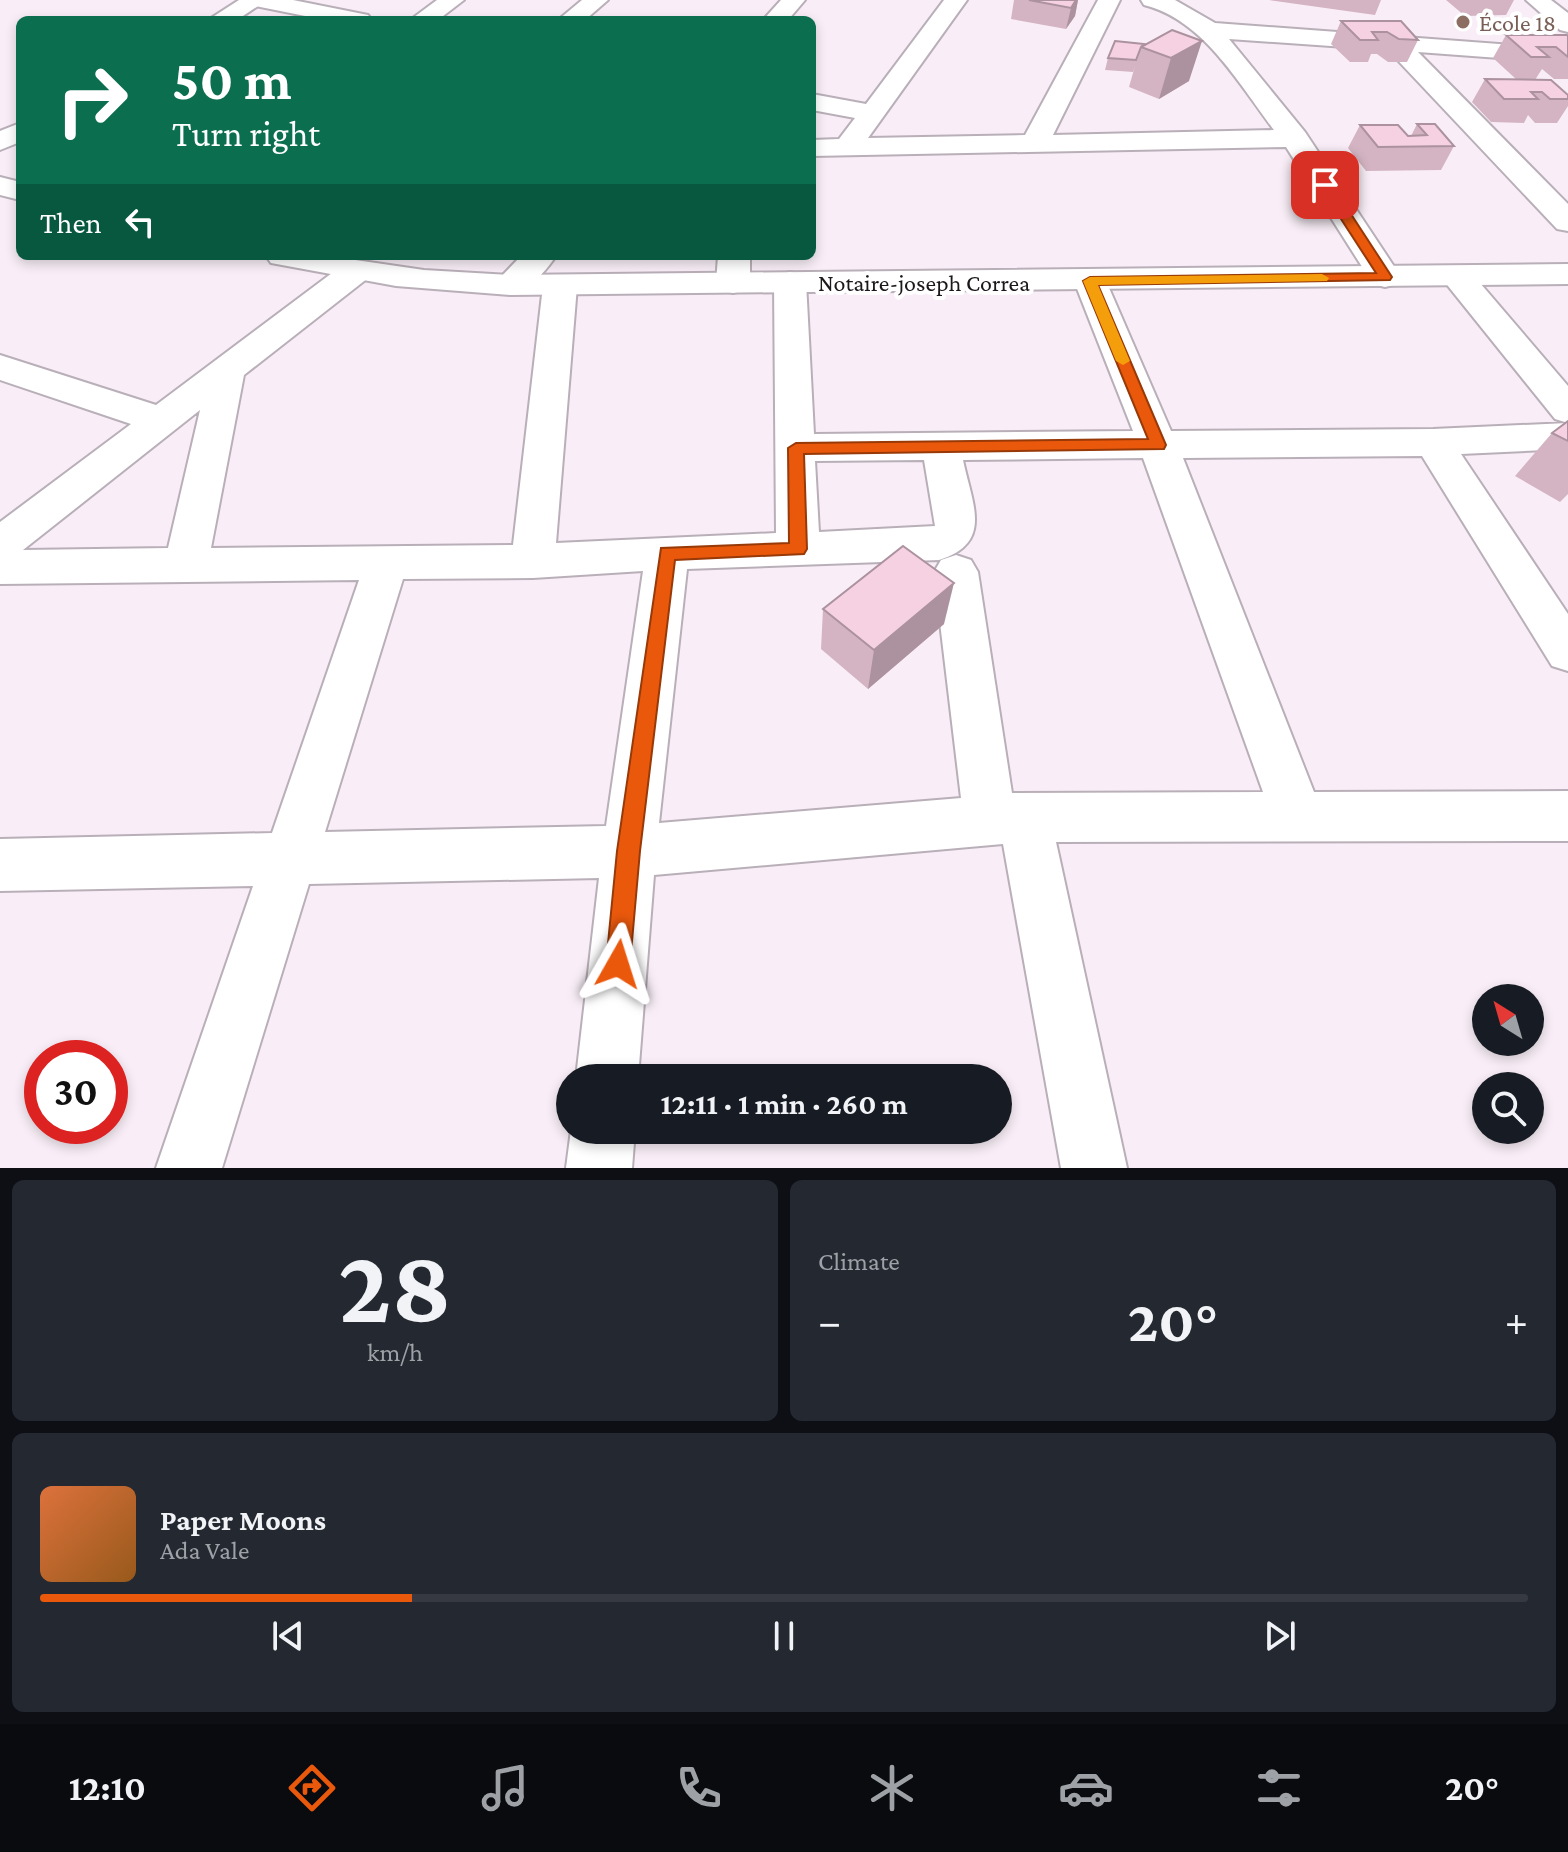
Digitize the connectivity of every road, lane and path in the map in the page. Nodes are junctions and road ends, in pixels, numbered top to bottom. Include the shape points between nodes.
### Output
1 (257, 0) edge
2 (453, 0) edge
3 (597, 0) edge
4 (794, 0) edge
5 (956, 0) edge
6 (1109, 0) edge
7 (1537, 0) edge
8 (1160, 1) edge
9 (227, 16) edge
10 (339, 16) edge
11 (428, 16) edge
12 (575, 16) edge
13 (779, 16) edge
14 (1565, 21) edge
15 (1209, 30) junction
16 (1394, 42) junction
17 (1568, 56) edge
18 (816, 103) edge
19 (871, 113) junction
20 (1295, 138) junction
21 (1035, 142) junction
22 (816, 148) edge
23 (847, 148) junction
24 (1568, 222) edge
25 (308, 260) edge
26 (334, 264) edge
27 (734, 269) edge
28 (550, 271) edge
29 (1568, 274) edge
30 (1456, 276) junction
31 (1385, 277) junction
32 (1090, 281) junction
33 (790, 282) junction
34 (0, 367) edge
35 (227, 371) junction
36 (1568, 410) edge
37 (161, 420) junction
38 (1568, 436) edge
39 (1433, 442) junction
40 (1158, 445) junction
41 (941, 447) junction
42 (796, 448) junction
43 (0, 545) edge
44 (798, 549) junction
45 (667, 553) junction
46 (533, 561) junction
47 (386, 563) junction
48 (186, 566) junction
49 (0, 567) edge
50 (956, 572) dead end
51 (1568, 652) edge
52 (1568, 816) edge
53 (1298, 817) junction
54 (1007, 818) junction
55 (629, 851) junction
56 (289, 858) junction
57 (0, 865) edge
58 (608, 1064) edge
59 (602, 1144) edge
60 (189, 1168) edge
61 (599, 1168) edge
62 (1094, 1168) edge

1 - 9 street
1 - 10 street
2 - 11 street
3 - 12 street
4 - 13 street
5 - 19 street
6 - 21 street
7 - 14 street
8 - 15 street
15 - 16 street
15 - 20 street
16 - 17 street
16 - 24 street
18 - 19 street
19 - 23 street
20 - 21 street
20 - 31 street
21 - 23 street
22 - 23 street
25 - 26 street, Notaire-joseph Correa
26 - 28 street, Notaire-joseph Correa via 447,283 510,285
26 - 35 street
27 - 28 street, Notaire-joseph Correa
27 - 33 street, Notaire-joseph Correa
28 - 46 street
29 - 30 street, Notaire-joseph Correa
30 - 31 street, Notaire-joseph Correa
30 - 36 street
31 - 32 street, Notaire-joseph Correa
32 - 33 street, Notaire-joseph Correa
32 - 40 street
33 - 42 street
34 - 37 street
35 - 37 street
35 - 48 street
37 - 43 street
38 - 39 street
39 - 40 street
39 - 51 street
40 - 41 street
40 - 53 street
41 - 42 street
41 - 44 street via 956,528 952,536 939,544
42 - 44 street
44 - 45 street
45 - 46 street
45 - 55 street
46 - 47 street
47 - 48 street
47 - 56 street
48 - 49 street
50 - 54 street
52 - 53 street
53 - 54 street
54 - 55 street
54 - 62 street
55 - 56 street
55 - 58 street
56 - 57 street
56 - 60 street
59 - 61 street

